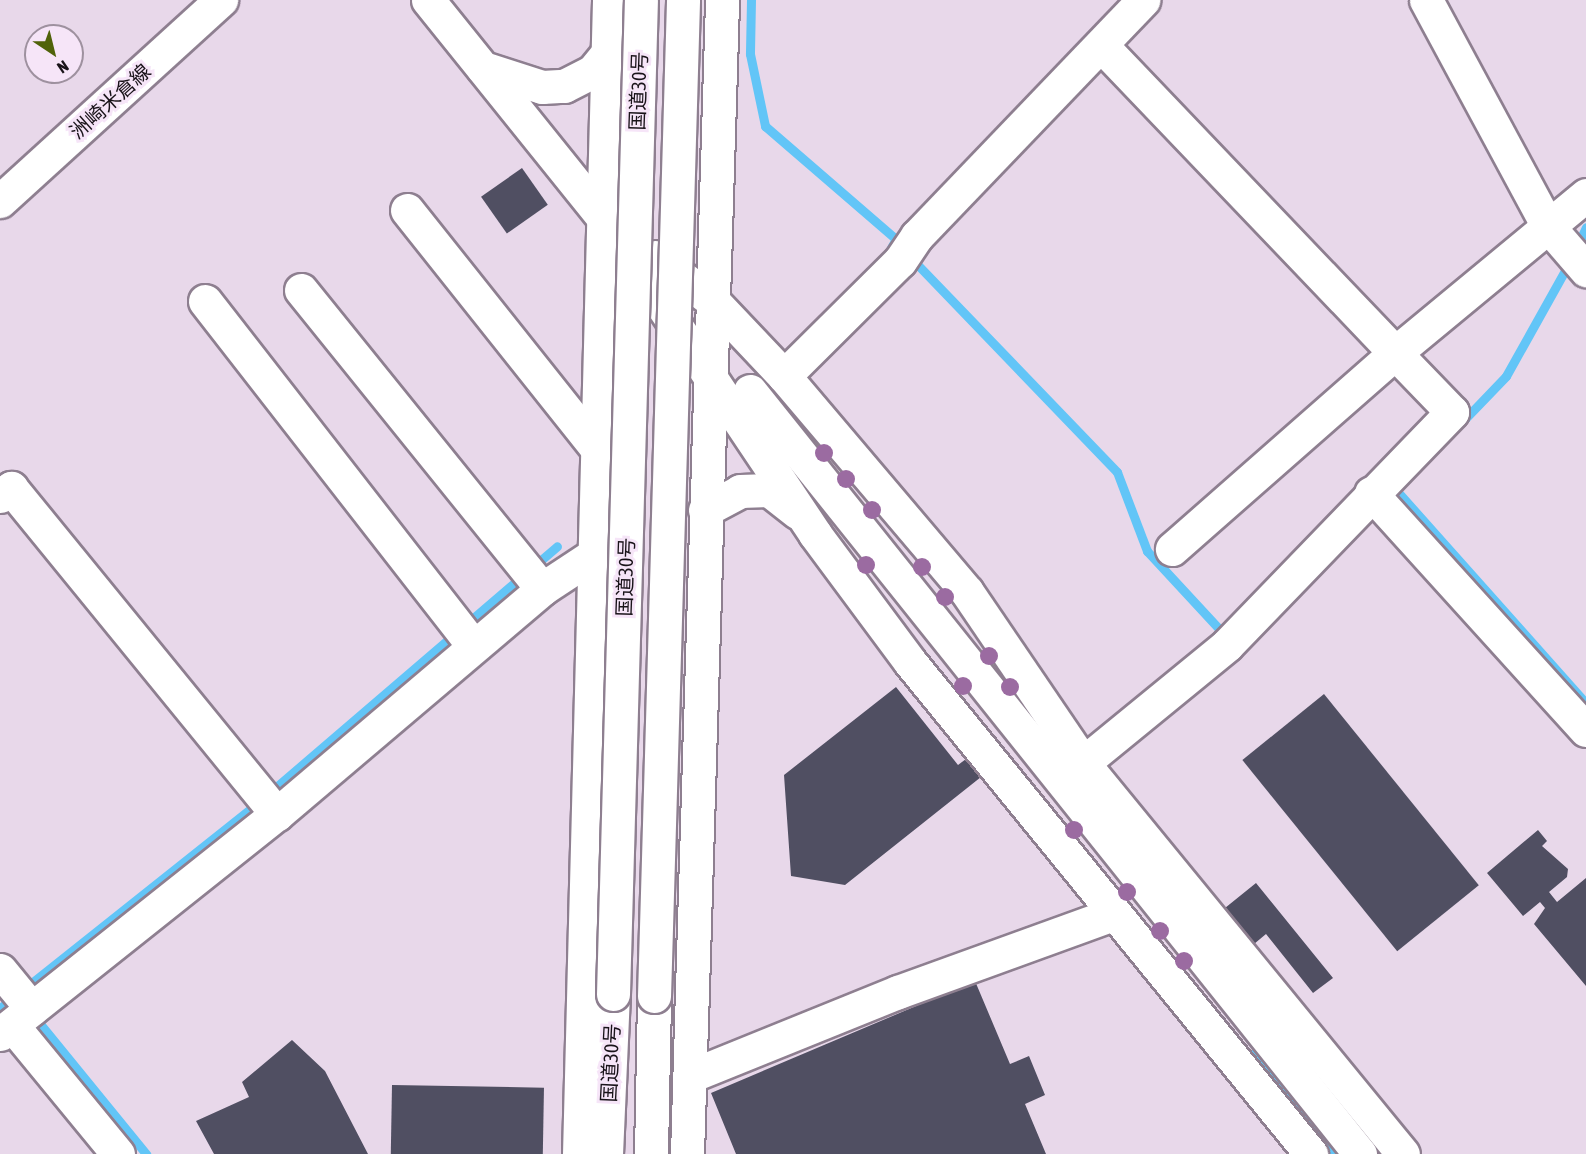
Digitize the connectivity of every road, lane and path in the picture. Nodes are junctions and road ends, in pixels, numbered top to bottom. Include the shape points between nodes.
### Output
1 (221, 0) edge
2 (428, 0) edge
3 (609, 0) edge
4 (641, 0) edge
5 (683, 0) edge
6 (722, 0) edge
7 (1143, 0) edge
8 (1426, 0) edge
9 (1107, 52) junction
10 (607, 54) junction
11 (483, 68) junction
12 (1586, 195) edge
13 (1, 199) edge
14 (407, 210) dead end
15 (605, 220) junction
16 (1547, 225) junction
17 (1586, 270) edge
18 (301, 290) dead end
19 (204, 301) dead end
20 (714, 302) junction
21 (1395, 353) junction
22 (708, 373) junction
23 (784, 375) junction
24 (750, 391) dead end
25 (594, 445) junction
26 (0, 496) edge
27 (1380, 502) junction
28 (705, 510) junction
29 (815, 534) junction
30 (1172, 549) dead end
31 (592, 556) junction
32 (534, 578) junction
33 (466, 635) junction
34 (1586, 730) edge
35 (1078, 773) junction
36 (269, 804) junction
37 (1031, 812) junction
38 (1114, 914) junction
39 (17, 1007) edge
40 (690, 1077) junction
41 (118, 1154) edge
42 (579, 1154) edge
43 (606, 1154) edge
44 (651, 1154) edge
45 (687, 1154) edge
46 (1311, 1154) edge
47 (1360, 1154) edge
48 (1403, 1154) edge

1 - 13 main road, 洲崎米倉線
2 - 11 main road
3 - 10 main road
4 - 43 main road, 国道30号, bridge
5 - 44 main road, 国道30号, bridge
6 - 20 main road
7 - 9 main road
8 - 16 main road
9 - 21 main road
9 - 23 main road
10 - 11 main road via 593,71 564,86 542,87
10 - 15 main road
11 - 15 main road
12 - 16 main road
14 - 25 main road
15 - 20 main road
15 - 22 main road
15 - 25 main road
16 - 17 main road
16 - 21 main road
18 - 32 main road
19 - 33 main road
20 - 22 main road
20 - 23 main road
21 - 27 main road via 1452,412
21 - 30 main road
22 - 28 main road
22 - 29 main road
23 - 35 main road via 967,592
24 - 35 main road
25 - 31 main road
26 - 36 main road via 11,488
27 - 34 main road
27 - 35 main road via 1227,645
28 - 29 main road via 740,491 769,490 788,501
28 - 40 main road
29 - 37 main road
31 - 32 main road
31 - 42 main road
32 - 33 main road
33 - 36 main road
35 - 37 main road
35 - 47 main road
35 - 48 main road
36 - 39 main road
37 - 38 main road
38 - 40 main road via 898,992
38 - 46 main road
39 - 41 main road
40 - 45 main road

